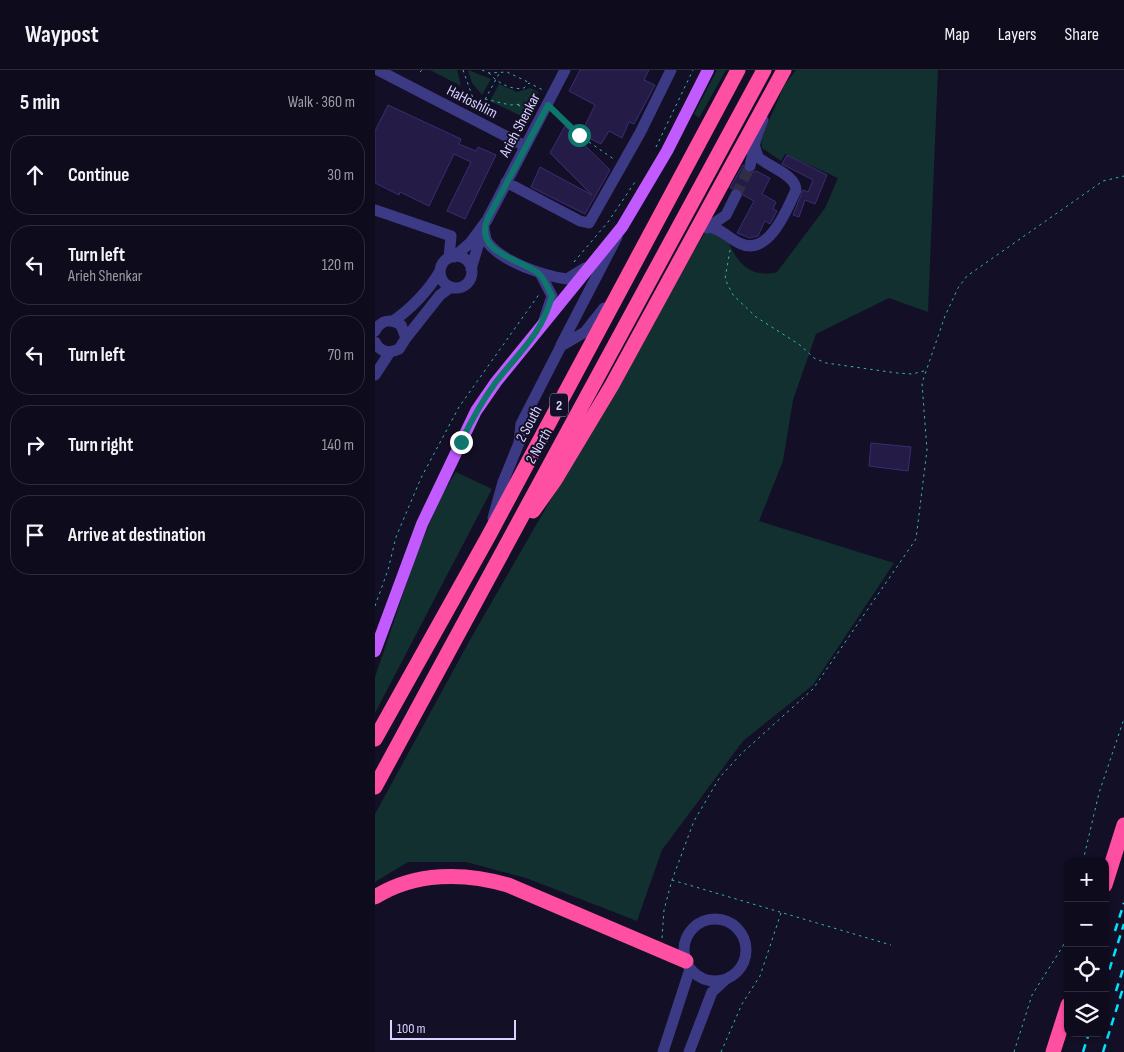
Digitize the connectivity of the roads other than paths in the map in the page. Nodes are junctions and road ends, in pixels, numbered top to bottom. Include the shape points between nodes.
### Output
1 (378, 70) edge
2 (565, 70) edge
3 (671, 70) edge
4 (708, 70) edge
5 (738, 70) edge
6 (764, 70) edge
7 (782, 73) edge
8 (754, 144) junction
9 (525, 146) junction
10 (750, 166) tunnel mouth
11 (506, 182) junction
12 (736, 194) tunnel mouth
13 (375, 210) edge
14 (486, 224) junction
15 (623, 227) junction
16 (708, 227) junction
17 (498, 252) junction
18 (474, 256) junction
19 (452, 257) junction
20 (598, 258) junction
21 (636, 262) junction
22 (471, 269) junction
23 (440, 271) junction
24 (540, 274) junction
25 (451, 287) junction
26 (393, 321) junction
27 (542, 326) junction
28 (645, 326) junction
29 (377, 327) edge
30 (405, 338) junction
31 (375, 342) edge
32 (561, 346) junction
33 (390, 352) junction
34 (375, 375) edge
35 (488, 537) junction
36 (496, 563) junction
37 (375, 651) edge
38 (375, 739) edge
39 (375, 787) edge
40 (1124, 825) edge
41 (1109, 872) edge
42 (375, 897) edge
43 (688, 965) junction
44 (725, 980) junction
45 (1064, 1018) edge
46 (663, 1052) edge
47 (689, 1052) edge
48 (1053, 1052) edge

1 - 9 street, HaHoshlim
2 - 9 street, Arieh Shenkar
3 - 11 street via 592,220 586,223
4 - 15 main road via 667,151
5 - 21 highway, 2 South / 2
6 - 36 highway, 2 North / 2
7 - 8 street
7 - 28 highway
8 - 10 street
8 - 16 street via 758,157 796,185 781,225 759,245 752,247
9 - 11 street, Arieh Shenkar
11 - 14 street, Arieh Shenkar
12 - 16 street via 726,215
13 - 19 street via 451,236
14 - 17 street via 487,242
14 - 18 street, Arieh Shenkar
14 - 19 street, Arieh Shenkar
15 - 20 main road
15 - 32 street
16 - 28 street
17 - 18 street
17 - 24 street
18 - 22 street, Arieh Shenkar
19 - 22 street via 463,258
19 - 23 street via 443,263
20 - 24 street via 576,276 567,279
20 - 27 main road
21 - 32 street via 585,332
21 - 35 highway, 2 South / 2
22 - 25 street via 465,285
23 - 25 street via 443,282
23 - 26 street via 433,283
24 - 27 street via 552,296
25 - 30 street via 440,295
26 - 29 street
26 - 30 street via 401,325
27 - 37 main road via 476,411 422,524
28 - 36 highway via 555,480
30 - 33 street via 399,350
31 - 33 street via 381,350
32 - 35 street via 521,424 519,443 503,482
33 - 34 street
35 - 38 highway, 2 South / 2
36 - 39 highway, 2 North / 2
40 - 41 highway
42 - 43 highway via 403,884 426,879 467,876 490,880 661,950
43 - 44 street via 703,979
43 - 44 street via 684,956 686,939 694,927 709,920 729,922 741,934 746,952 740,969
43 - 46 street
44 - 47 street via 712,992
45 - 48 highway

